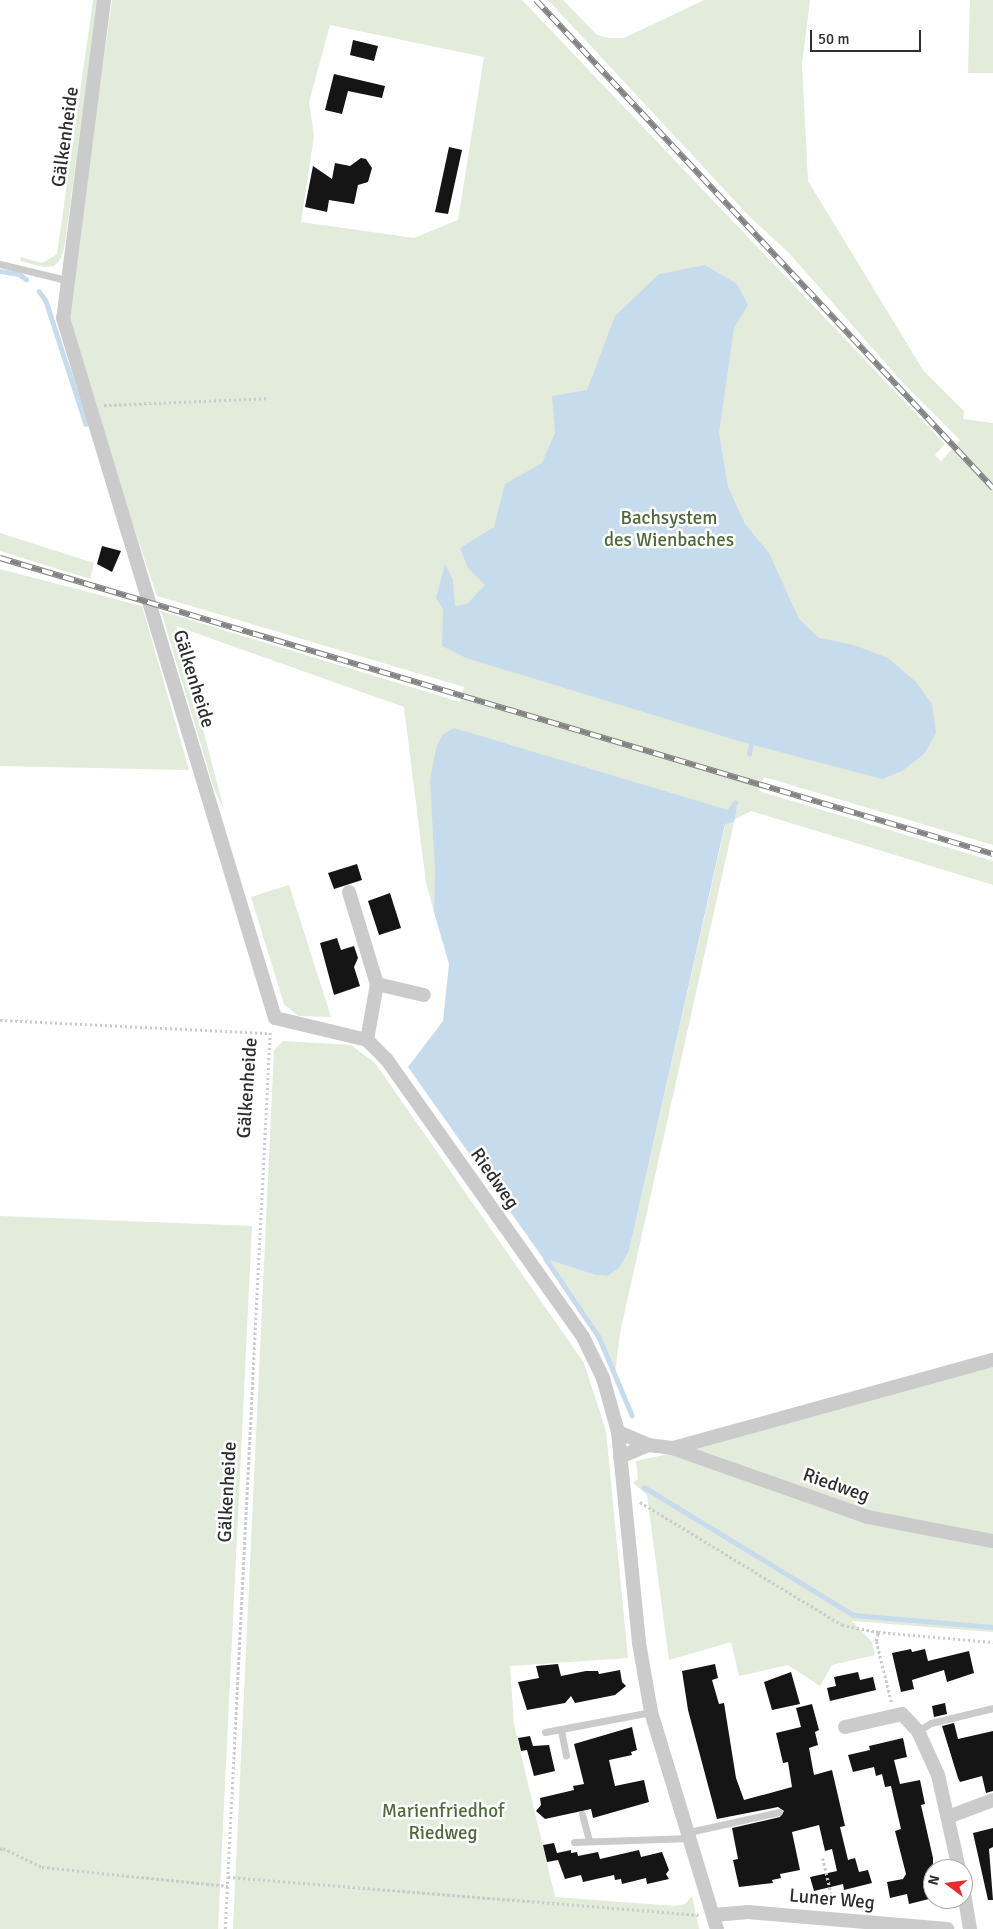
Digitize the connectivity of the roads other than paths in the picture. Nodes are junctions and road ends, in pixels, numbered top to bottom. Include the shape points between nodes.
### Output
1 (104, 0) edge
2 (0, 264) edge
3 (66, 280) junction
4 (349, 892) dead end
5 (377, 984) junction
6 (424, 995) dead end
7 (367, 1040) junction
8 (993, 1360) edge
9 (618, 1432) junction
10 (648, 1445) junction
11 (672, 1448) junction
12 (620, 1456) junction
13 (993, 1540) edge
14 (993, 1708) edge
15 (651, 1712) junction
16 (845, 1727) dead end
17 (561, 1730) junction
18 (918, 1731) junction
19 (545, 1732) dead end
20 (566, 1756) dead end
21 (993, 1800) edge
22 (779, 1812) dead end
23 (582, 1814) dead end
24 (948, 1817) junction
25 (690, 1835) junction
26 (589, 1841) junction
27 (574, 1842) dead end
28 (957, 1859) edge
29 (967, 1909) edge
30 (715, 1922) edge
31 (947, 1929) edge
32 (970, 1929) edge

1 - 3 street, Gälkenheide
2 - 3 lane
3 - 7 street, Gälkenheide via 63,318 88,406 125,513 275,1018
4 - 5 street
5 - 6 street
5 - 7 street
7 - 9 street, Riedweg via 386,1060 583,1337 603,1378
8 - 11 street, Riedweg
9 - 10 street, Riedweg
9 - 12 street, Riedweg
10 - 11 street, Riedweg
10 - 12 street, Riedweg
11 - 13 street, Riedweg via 868,1517
12 - 15 street, Riedweg via 638,1644
14 - 18 lane via 931,1723
15 - 17 lane
15 - 25 street, Riedweg
16 - 18 street via 902,1714
17 - 19 lane
17 - 20 lane
18 - 24 street via 938,1775
21 - 24 street
22 - 25 lane
23 - 26 lane
24 - 28 street
25 - 26 lane
25 - 30 street, Riedweg
26 - 27 lane
29 - 32 street
30 - 31 street, Luner Weg via 748,1912

